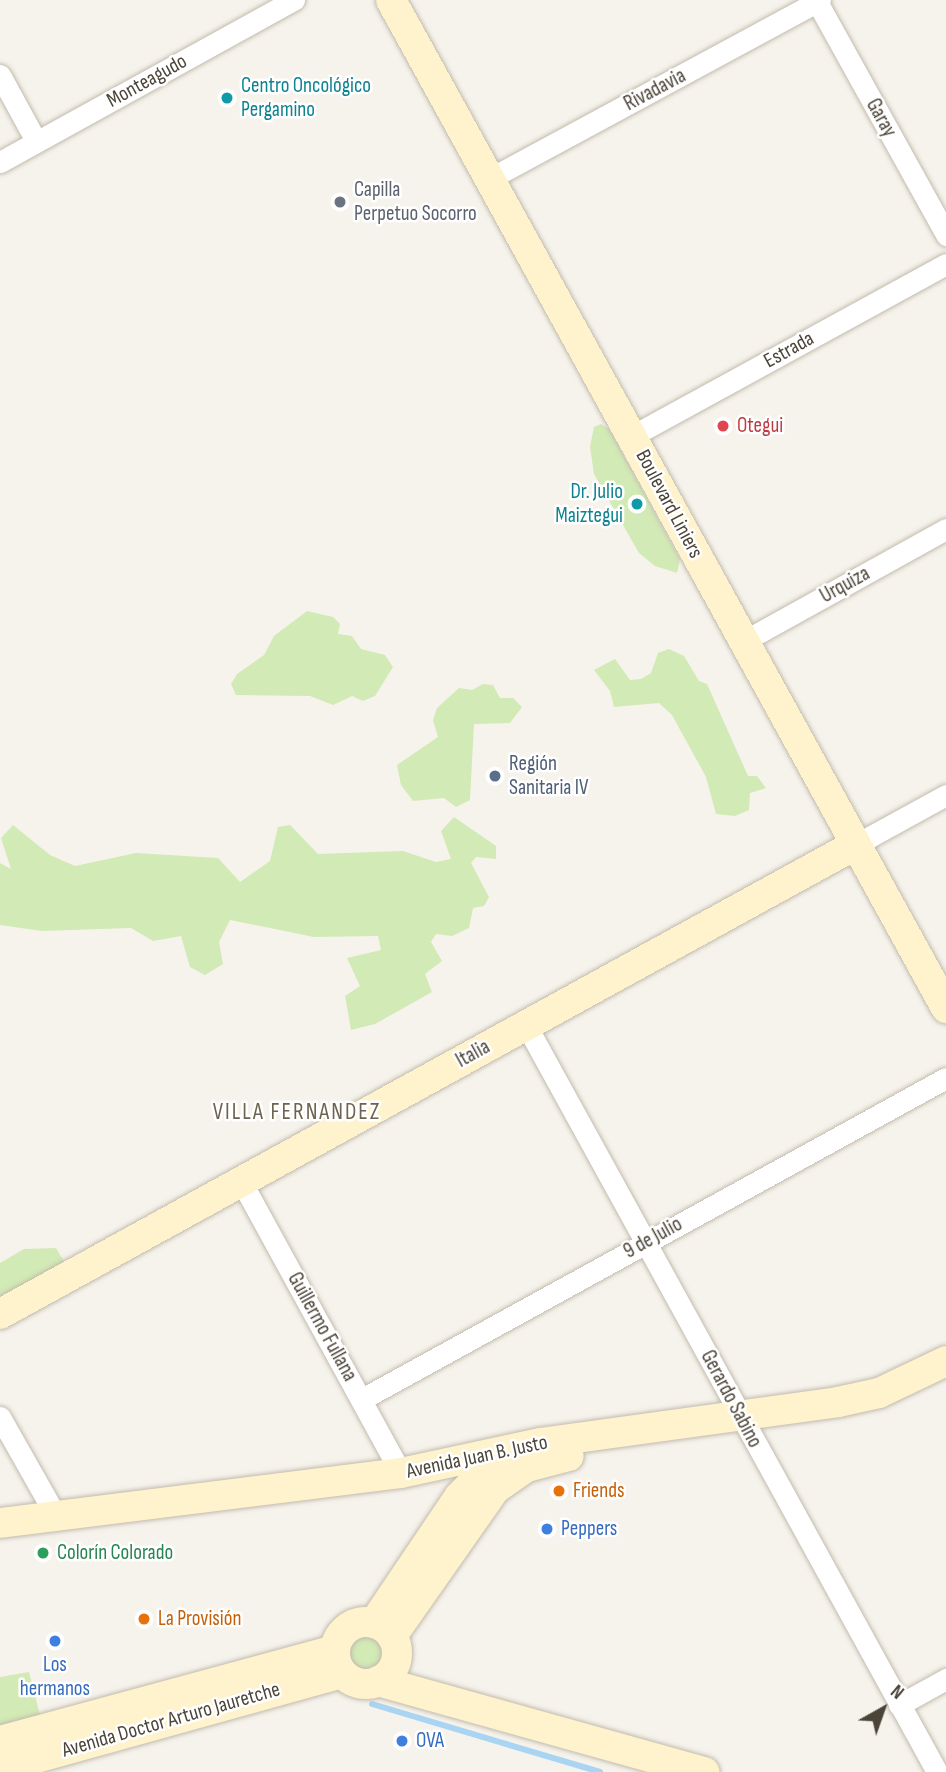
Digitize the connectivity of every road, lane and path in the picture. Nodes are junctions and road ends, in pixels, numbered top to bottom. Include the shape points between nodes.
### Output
1 (294, 0) edge
2 (391, 0) edge
3 (818, 0) edge
4 (0, 75) edge
5 (36, 141) junction
6 (0, 162) edge
7 (489, 179) junction
8 (946, 235) edge
9 (946, 264) edge
10 (632, 436) junction
11 (946, 529) edge
12 (744, 641) junction
13 (946, 795) edge
14 (855, 845) junction
15 (946, 1009) edge
16 (526, 1024) junction
17 (946, 1077) edge
18 (241, 1181) junction
19 (646, 1241) junction
20 (0, 1314) edge
21 (946, 1361) edge
22 (946, 1374) edge
23 (362, 1399) junction
24 (0, 1418) edge
25 (742, 1421) junction
26 (506, 1450) junction
27 (401, 1473) junction
28 (56, 1516) junction
29 (0, 1523) edge
30 (385, 1651) junction
31 (338, 1662) junction
32 (946, 1679) edge
33 (899, 1705) junction
34 (0, 1741) edge
35 (0, 1768) edge
36 (705, 1772) edge
37 (937, 1772) edge

1 - 5 street, Monteagudo
2 - 7 main road, Boulevard Liniers
3 - 7 street, Rivadavia
3 - 8 street, Garay
4 - 5 street
5 - 6 street, Monteagudo
7 - 10 main road, Boulevard Liniers
9 - 10 street, Estrada
10 - 12 main road, Boulevard Liniers
11 - 12 street, Urquiza
12 - 14 main road, Boulevard Liniers
13 - 14 street, Italia
14 - 15 main road, Boulevard Liniers
14 - 16 main road, Italia
16 - 18 main road, Italia
16 - 19 street, Gerardo Sabino
17 - 19 street, 9 de Julio
18 - 20 main road, Italia
18 - 23 street, Guillermo Fullana
19 - 23 street, 9 de Julio
19 - 25 street, Gerardo Sabino
21 - 25 main road, Avenida Juan B. Justo via 879,1393
22 - 25 main road, Avenida Juan B. Justo via 883,1405
23 - 27 street, Guillermo Fullana
24 - 28 street
25 - 26 main road, Avenida Juan B. Justo
25 - 30 main road, Avenida Juan B. Justo via 527,1467 495,1489
25 - 33 street, Gerardo Sabino
26 - 27 main road, Avenida Juan B. Justo
26 - 30 main road via 478,1473 459,1497
27 - 28 main road, Avenida Juan B. Justo
28 - 29 main road, Avenida Juan B. Justo
30 - 31 main road, Avenida Doctor Arturo Jauretche via 358,1683
30 - 31 main road via 352,1624 337,1640
30 - 36 main road, Avenida Doctor Arturo Jauretche via 421,1691
31 - 34 main road, Avenida Doctor Arturo Jauretche
31 - 35 main road, Avenida Doctor Arturo Jauretche
32 - 33 street
33 - 37 street, Gerardo Sabino

